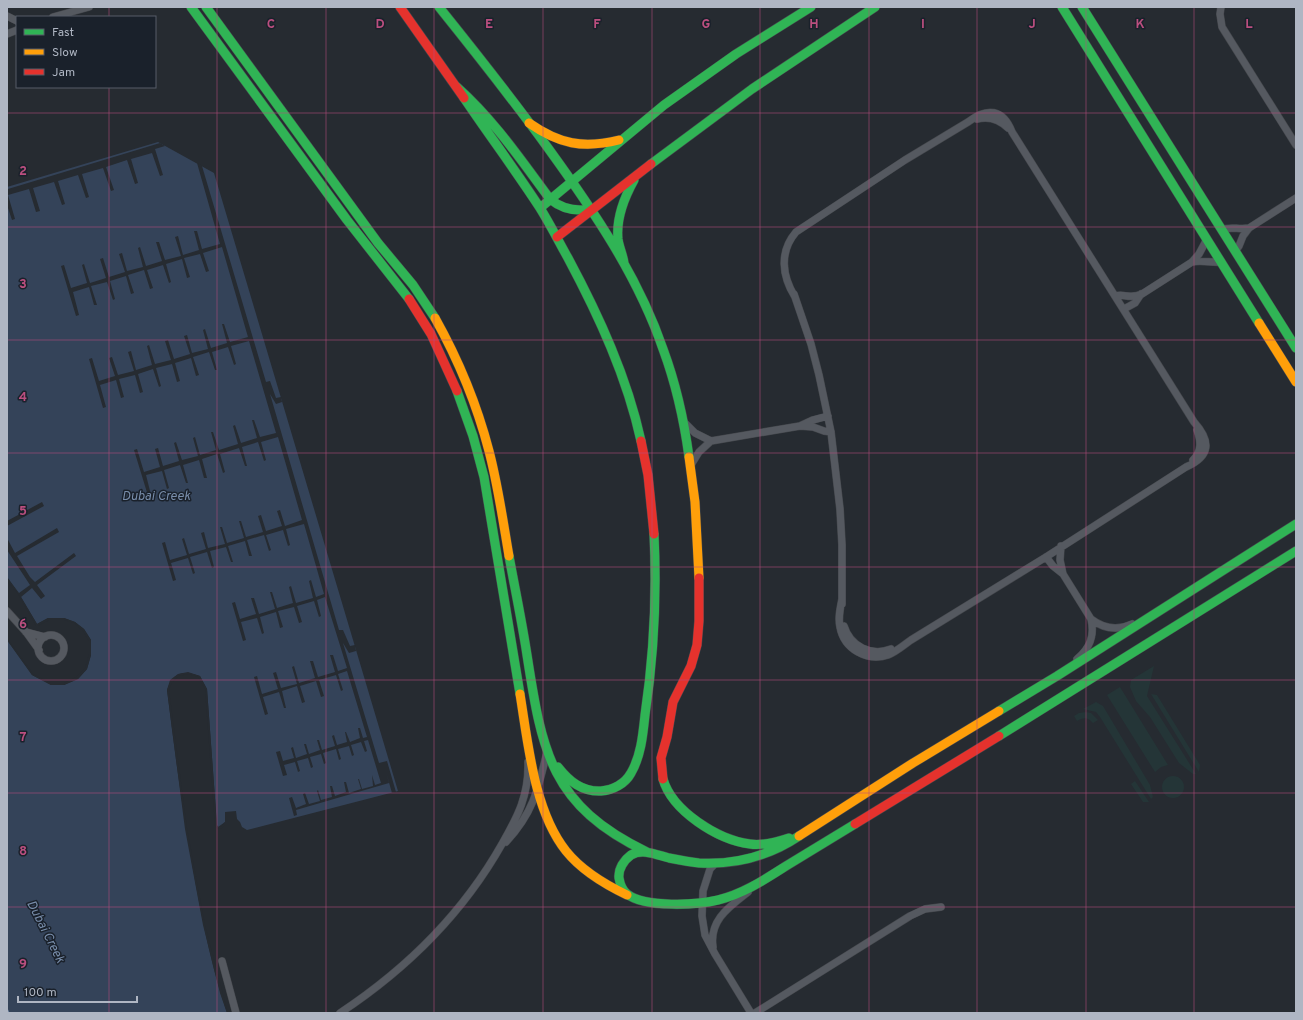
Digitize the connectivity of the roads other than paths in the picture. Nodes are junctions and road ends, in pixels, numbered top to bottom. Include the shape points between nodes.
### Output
1 (89, 7) edge
2 (191, 7) edge
3 (206, 7) edge
4 (400, 7) edge
5 (439, 7) edge
6 (811, 7) edge
7 (875, 7) edge
8 (1062, 7) edge
9 (1082, 7) edge
10 (1221, 7) edge
11 (7, 16) edge
12 (57, 16) edge
13 (16, 20) edge
14 (457, 87) junction
15 (530, 123) junction
16 (623, 139) junction
17 (1296, 145) edge
18 (639, 173) junction
19 (572, 181) junction
20 (1296, 198) edge
21 (550, 199) junction
22 (540, 208) junction
23 (591, 209) junction
24 (1249, 228) junction
25 (1222, 230) junction
26 (557, 237) junction
27 (1207, 239) junction
28 (1236, 250) junction
29 (1192, 262) junction
30 (1221, 262) junction
31 (624, 263) junction
32 (1142, 294) junction
33 (1116, 296) junction
34 (1124, 309) junction
35 (1296, 348) edge
36 (1296, 382) edge
37 (828, 416) junction
38 (683, 421) junction
39 (800, 426) junction
40 (831, 432) junction
41 (711, 441) junction
42 (691, 466) junction
43 (1296, 524) edge
44 (1061, 546) junction
45 (1296, 551) edge
46 (1046, 557) junction
47 (1063, 574) junction
48 (1165, 608) junction
49 (7, 611) edge
50 (1091, 619) junction
51 (26, 632) junction
52 (45, 638) junction
53 (39, 650) junction
54 (1057, 676) junction
55 (526, 735) junction
56 (547, 752) junction
57 (538, 791) junction
58 (804, 833) junction
59 (649, 852) junction
60 (496, 853) junction
61 (716, 863) junction
62 (762, 882) junction
63 (629, 896) junction
64 (703, 903) junction
65 (941, 907) dead end
66 (715, 954) junction
67 (222, 961) dead end
68 (236, 1013) edge
69 (340, 1013) edge
70 (753, 1013) edge

1 - 12 street
2 - 55 main road via 369,250 411,303 438,348 463,407 484,477
3 - 56 main road via 378,243 422,297 451,348 474,402 495,475 537,713
4 - 14 main road
5 - 15 main road
6 - 16 main road via 691,86
7 - 18 main road via 726,107
8 - 27 main road
9 - 25 main road
10 - 17 street via 1222,27
11 - 13 street
14 - 21 main road via 486,115
14 - 22 main road
15 - 16 main road via 550,137 574,145 599,145
15 - 19 main road
16 - 19 main road
18 - 23 main road
18 - 31 main road via 627,192 619,220 618,239
19 - 21 main road
19 - 23 main road
20 - 24 street
21 - 22 main road
21 - 23 main road via 567,210
22 - 26 main road
23 - 26 main road
23 - 31 main road
24 - 25 street
24 - 28 street
25 - 28 main road
26 - 56 main road via 617,362 632,403 641,439 652,513 654,633 649,694 639,753 630,774 623,782 603,791 580,788 570,782
27 - 29 street
27 - 30 main road
28 - 35 main road
29 - 30 street
29 - 32 street
30 - 36 main road
31 - 38 main road via 663,348
32 - 33 street via 1133,297
32 - 34 street via 1135,303
33 - 34 street
33 - 37 street via 1008,122 996,113 983,113 809,224 794,242 789,257 788,273 811,344
34 - 44 street via 1194,422 1200,437 1200,445 1197,455 1186,468
37 - 39 street
37 - 40 street
38 - 41 street via 696,433
38 - 42 main road
39 - 40 street
39 - 41 street
40 - 46 street via 842,545 842,600 839,618 845,641 857,652 872,657 894,652
41 - 42 street via 699,452
42 - 58 main road via 698,541 698,643 692,664 673,703 661,760 663,780 671,798 686,813 733,840 749,844 766,844
43 - 48 main road
44 - 46 street
44 - 47 street
45 - 62 main road
46 - 47 street
47 - 50 street
48 - 50 street via 1122,628 1105,627
48 - 54 main road
49 - 51 street
50 - 54 street via 1093,635 1087,649
51 - 52 street
51 - 53 street
52 - 53 street
52 - 53 street via 59,638 64,646 63,654 57,660 49,661 42,657
54 - 58 main road via 913,763
55 - 57 main road
55 - 60 street via 528,773 524,799
56 - 57 street
56 - 59 main road via 562,785 586,813 615,835
57 - 60 street via 526,817
57 - 63 main road via 547,818 568,852 594,877
58 - 61 main road via 766,854
59 - 61 main road via 686,862
59 - 63 main road via 633,854 621,866 620,882
60 - 69 street via 467,896 434,935 396,971
61 - 64 street via 710,869 706,881
62 - 64 main road via 731,896
62 - 66 street via 723,912 717,921 713,943
63 - 64 main road via 661,904
64 - 66 street via 705,935
65 - 70 street via 910,916
66 - 70 street
67 - 68 street

